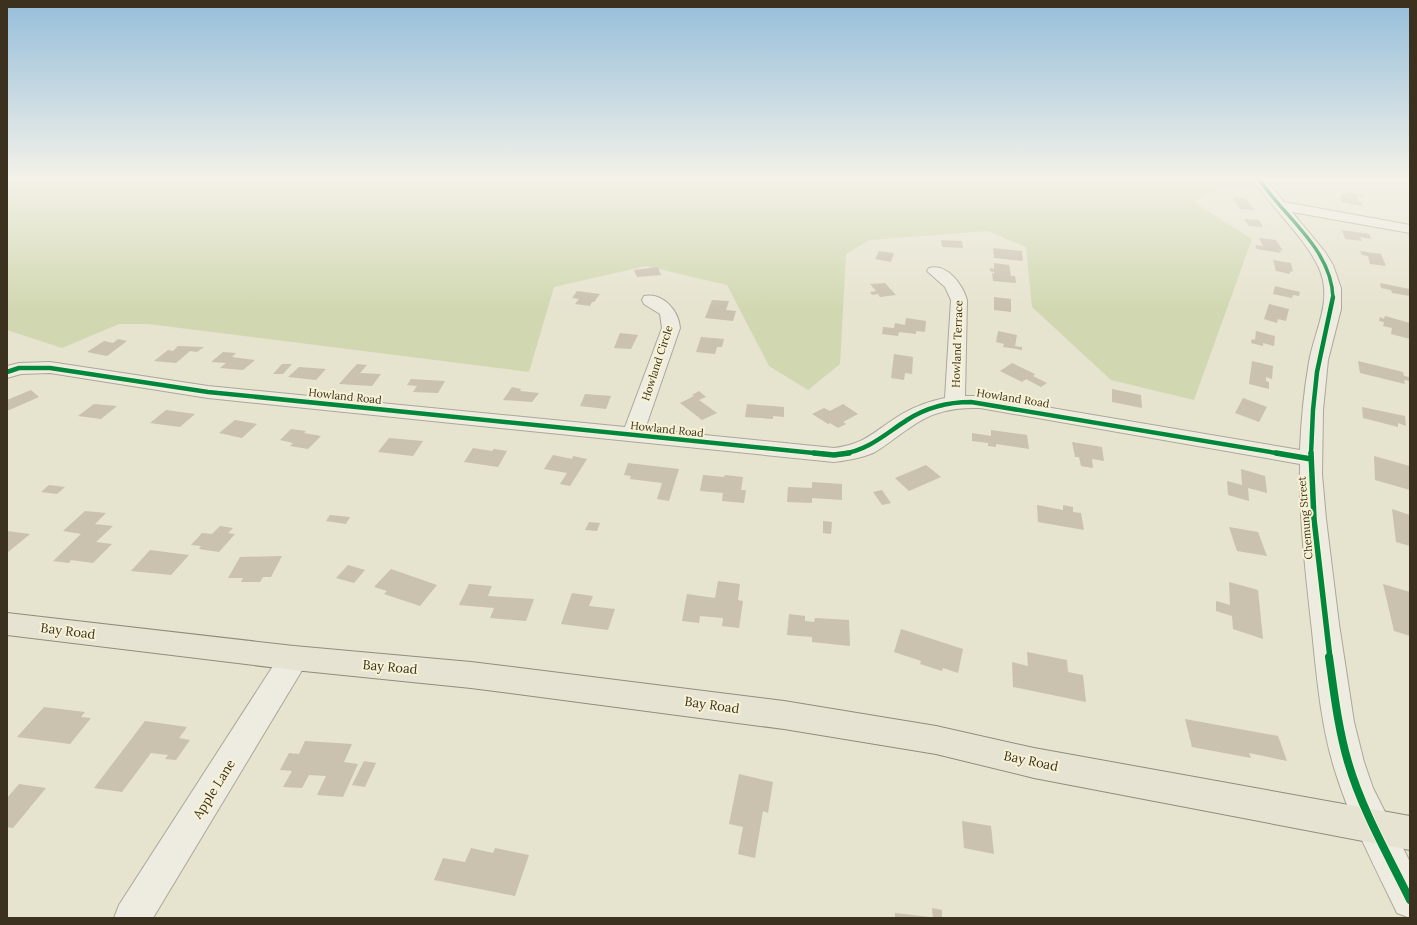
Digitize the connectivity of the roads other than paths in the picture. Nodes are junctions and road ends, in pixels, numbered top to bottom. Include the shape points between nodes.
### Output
1 (1293, 222) edge
2 (1372, 222) edge
3 (1410, 229) edge
4 (935, 271) dead end
5 (650, 300) dead end
6 (7, 372) edge
7 (955, 402) junction
8 (633, 435) junction
9 (1310, 459) junction
10 (7, 624) edge
11 (294, 658) junction
12 (1374, 826) junction
13 (1410, 833) edge
14 (1410, 900) edge
15 (132, 918) edge

1 - 9 street, Chemung Street via 1323,261 1331,276 1334,291 1332,309 1321,344 1316,379
2 - 3 street
4 - 7 street, Howland Terrace via 951,283 959,300
5 - 8 street, Howland Circle via 668,312 671,328
6 - 8 street, Howland Road via 22,368 46,367 201,391
7 - 8 street, Howland Road via 915,414 871,445 847,454 817,454
7 - 9 street, Howland Road via 996,404
9 - 12 street, Chemung Street via 1322,603 1337,717 1352,775
10 - 11 main road, Bay Road
11 - 12 main road, Bay Road via 471,675 784,715 936,740 1034,763
11 - 15 street, Apple Lane
12 - 13 main road, Bay Road
12 - 14 street, Chemung Street

